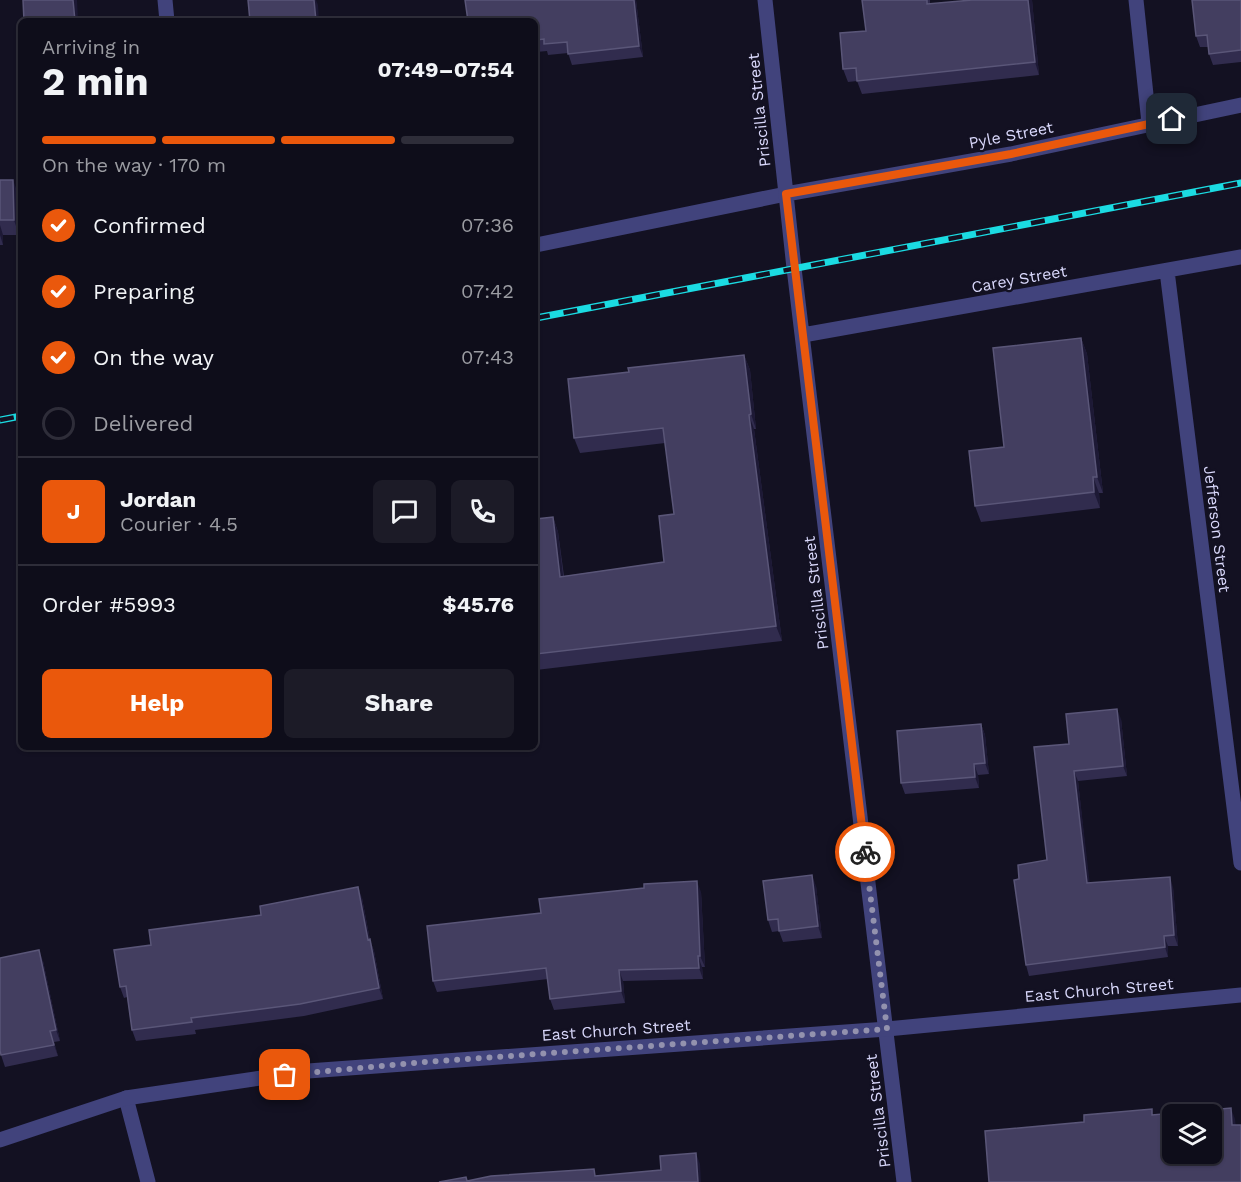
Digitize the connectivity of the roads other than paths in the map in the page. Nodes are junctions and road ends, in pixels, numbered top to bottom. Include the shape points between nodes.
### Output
1 (165, 0) edge
2 (765, 0) edge
3 (1136, 0) edge
4 (166, 18) edge
5 (1241, 105) edge
6 (1149, 123) junction
7 (786, 194) junction
8 (538, 245) edge
9 (1241, 257) edge
10 (1167, 271) junction
11 (803, 335) junction
12 (1241, 862) edge
13 (1241, 994) edge
14 (887, 1029) junction
15 (126, 1098) junction
16 (0, 1140) edge
17 (148, 1182) edge
18 (904, 1182) edge

1 - 4 street
2 - 7 street, Priscilla Street
3 - 6 street
5 - 6 street, Pyle Street
6 - 7 street, Pyle Street via 1011,154
7 - 8 street, Pyle Street
7 - 11 street, Priscilla Street
9 - 10 street, Carey Street
10 - 11 street, Carey Street
10 - 12 street, Jefferson Street
11 - 14 street, Priscilla Street
13 - 14 street, East Church Street
14 - 15 street, East Church Street via 308,1071
14 - 18 street, Priscilla Street
15 - 16 street, East Church Street
15 - 17 street

